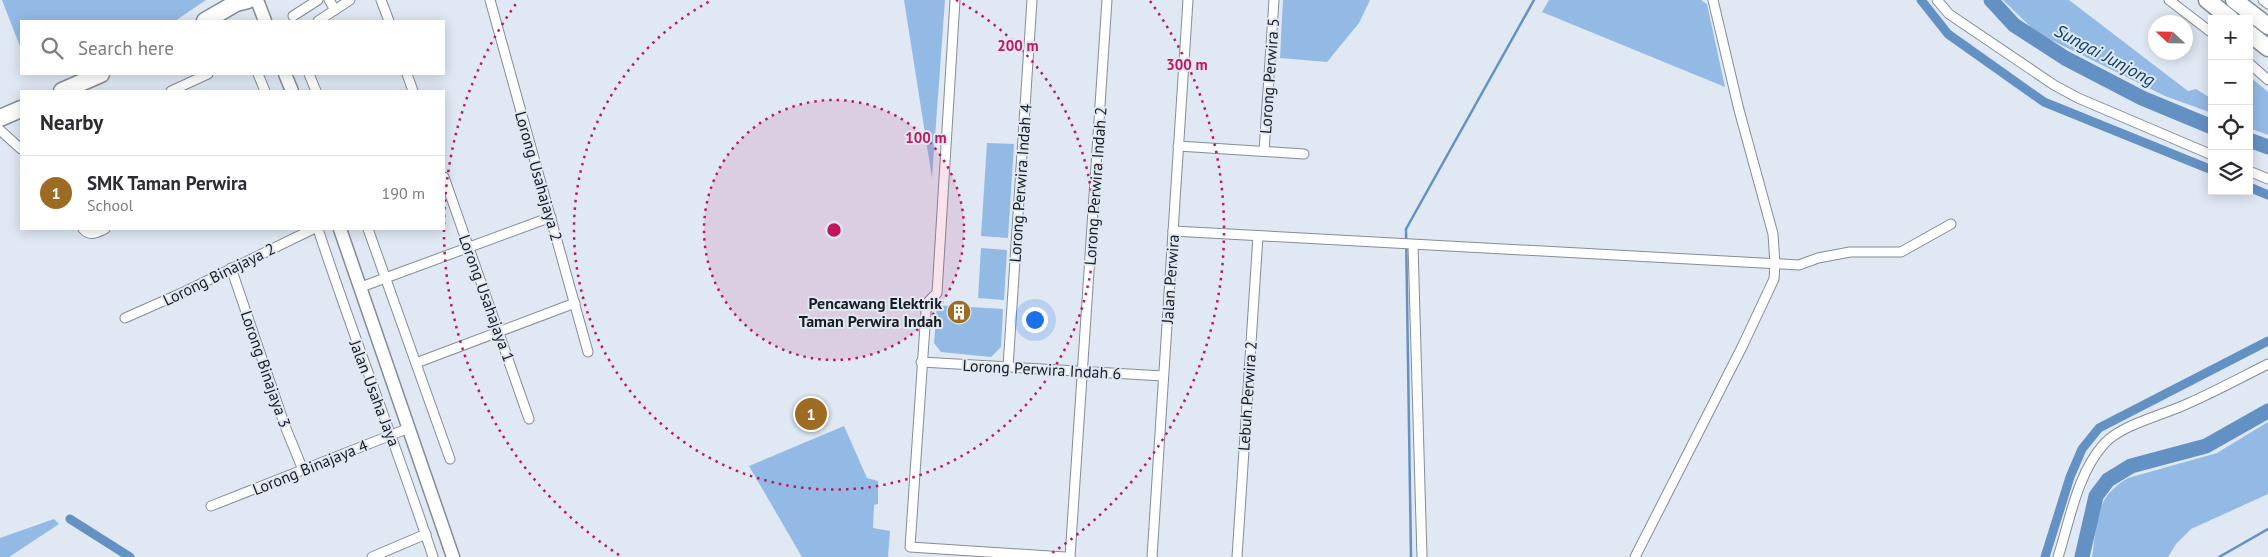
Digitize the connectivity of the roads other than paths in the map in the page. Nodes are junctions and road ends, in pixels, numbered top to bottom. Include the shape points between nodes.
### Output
1 (257, 0) edge
2 (318, 0) edge
3 (329, 0) edge
4 (350, 0) edge
5 (381, 0) edge
6 (490, 0) edge
7 (955, 0) edge
8 (1032, 0) edge
9 (1107, 0) edge
10 (1188, 0) edge
11 (1274, 0) edge
12 (1713, 0) edge
13 (1937, 0) edge
14 (2169, 0) edge
15 (2207, 0) edge
16 (2234, 0) edge
17 (2264, 0) edge
18 (241, 1) edge
19 (2268, 4) edge
20 (335, 10) junction
21 (2226, 15) edge
22 (293, 16) dead end
23 (207, 20) edge
24 (266, 20) edge
25 (320, 20) edge
26 (389, 20) edge
27 (2268, 26) edge
28 (2208, 30) edge
29 (2253, 36) edge
30 (2268, 48) edge
31 (2253, 67) edge
32 (99, 75) edge
33 (206, 75) edge
34 (258, 75) edge
35 (286, 75) edge
36 (308, 75) edge
37 (407, 75) edge
38 (2268, 80) edge
39 (64, 90) edge
40 (173, 90) edge
41 (266, 90) edge
42 (292, 90) edge
43 (316, 90) edge
44 (413, 90) edge
45 (20, 109) edge
46 (0, 118) edge
47 (0, 130) edge
48 (1178, 146) junction
49 (20, 148) edge
50 (1264, 151) junction
51 (2208, 153) edge
52 (1304, 154) dead end
53 (2253, 172) edge
54 (2268, 178) edge
55 (445, 180) edge
56 (551, 217) junction
57 (1951, 224) dead end
58 (103, 230) edge
59 (311, 230) edge
60 (318, 230) edge
61 (340, 230) edge
62 (368, 230) edge
63 (85, 231) edge
64 (1173, 231) junction
65 (1258, 236) junction
66 (1412, 245) junction
67 (469, 247) junction
68 (1775, 264) junction
69 (231, 268) junction
70 (386, 278) junction
71 (361, 287) junction
72 (575, 303) junction
73 (125, 318) dead end
74 (499, 332) junction
75 (588, 352) dead end
76 (416, 362) junction
77 (922, 362) junction
78 (2268, 364) edge
79 (1008, 367) junction
80 (1083, 371) junction
81 (1163, 376) junction
82 (529, 419) dead end
83 (409, 428) junction
84 (391, 435) junction
85 (450, 459) dead end
86 (303, 470) junction
87 (211, 506) dead end
88 (426, 534) junction
89 (372, 557) edge
90 (433, 557) edge
91 (453, 557) edge
92 (1065, 557) edge
93 (1070, 557) edge
94 (1152, 557) edge
95 (1236, 557) edge
96 (1422, 557) edge
97 (1635, 557) edge
98 (2058, 557) edge

1 - 24 street
2 - 22 street
3 - 20 street
4 - 20 street
5 - 26 street
6 - 56 street, Lorong Usahajaya 2
7 - 77 street via 937,293 929,301 926,311
8 - 79 street, Lorong Perwira Indah 4
9 - 80 street, Lorong Perwira Indah 2
10 - 48 street, Jalan Perwira
11 - 50 street, Lorong Perwira 5
12 - 68 street via 1773,234
13 - 51 street via 1949,14 2062,89
14 - 28 street
15 - 21 highway
16 - 27 highway
17 - 19 street
18 - 23 highway
20 - 25 street
29 - 30 highway
31 - 38 street
32 - 39 highway
33 - 40 street
34 - 41 street
35 - 42 street
36 - 43 street
37 - 44 street
45 - 46 highway
47 - 49 street
48 - 50 street
48 - 64 street, Jalan Perwira
50 - 52 street
53 - 54 street
55 - 67 street, Lorong Usahajaya 1
56 - 67 street
56 - 72 street, Lorong Usahajaya 2
57 - 68 street via 1901,252 1850,252 1799,265
58 - 63 street via 95,234
59 - 69 street, Lorong Binajaya 2
60 - 84 street, Jalan Usaha Jaya via 350,328
61 - 71 street, Jalan Usaha Jaya
62 - 70 street
64 - 65 street
64 - 81 street, Jalan Perwira
65 - 66 street
65 - 95 street, Lebuh Perwira 2
66 - 68 street
66 - 96 street
67 - 70 street
67 - 74 street, Lorong Usahajaya 1
68 - 97 street via 1774,279 1754,323
69 - 73 street, Lorong Binajaya 2
69 - 86 street, Lorong Binajaya 3
70 - 71 street
70 - 76 street
71 - 83 street, Jalan Usaha Jaya
72 - 74 street
72 - 75 street, Lorong Usahajaya 2
74 - 76 street
74 - 82 street, Lorong Usahajaya 1
76 - 85 street
77 - 79 street, Lorong Perwira Indah 6
77 - 92 street via 910,547
78 - 98 street via 2117,433 2104,444 2080,486
79 - 80 street, Lorong Perwira Indah 6
80 - 81 street, Lorong Perwira Indah 6
80 - 93 street, Lorong Perwira Indah 2
81 - 94 street, Jalan Perwira
83 - 84 street, Lorong Binajaya 4
83 - 91 street, Jalan Usaha Jaya
84 - 86 street, Lorong Binajaya 4
84 - 88 street, Jalan Usaha Jaya
86 - 87 street, Lorong Binajaya 4
88 - 89 street
88 - 90 street, Jalan Usaha Jaya

